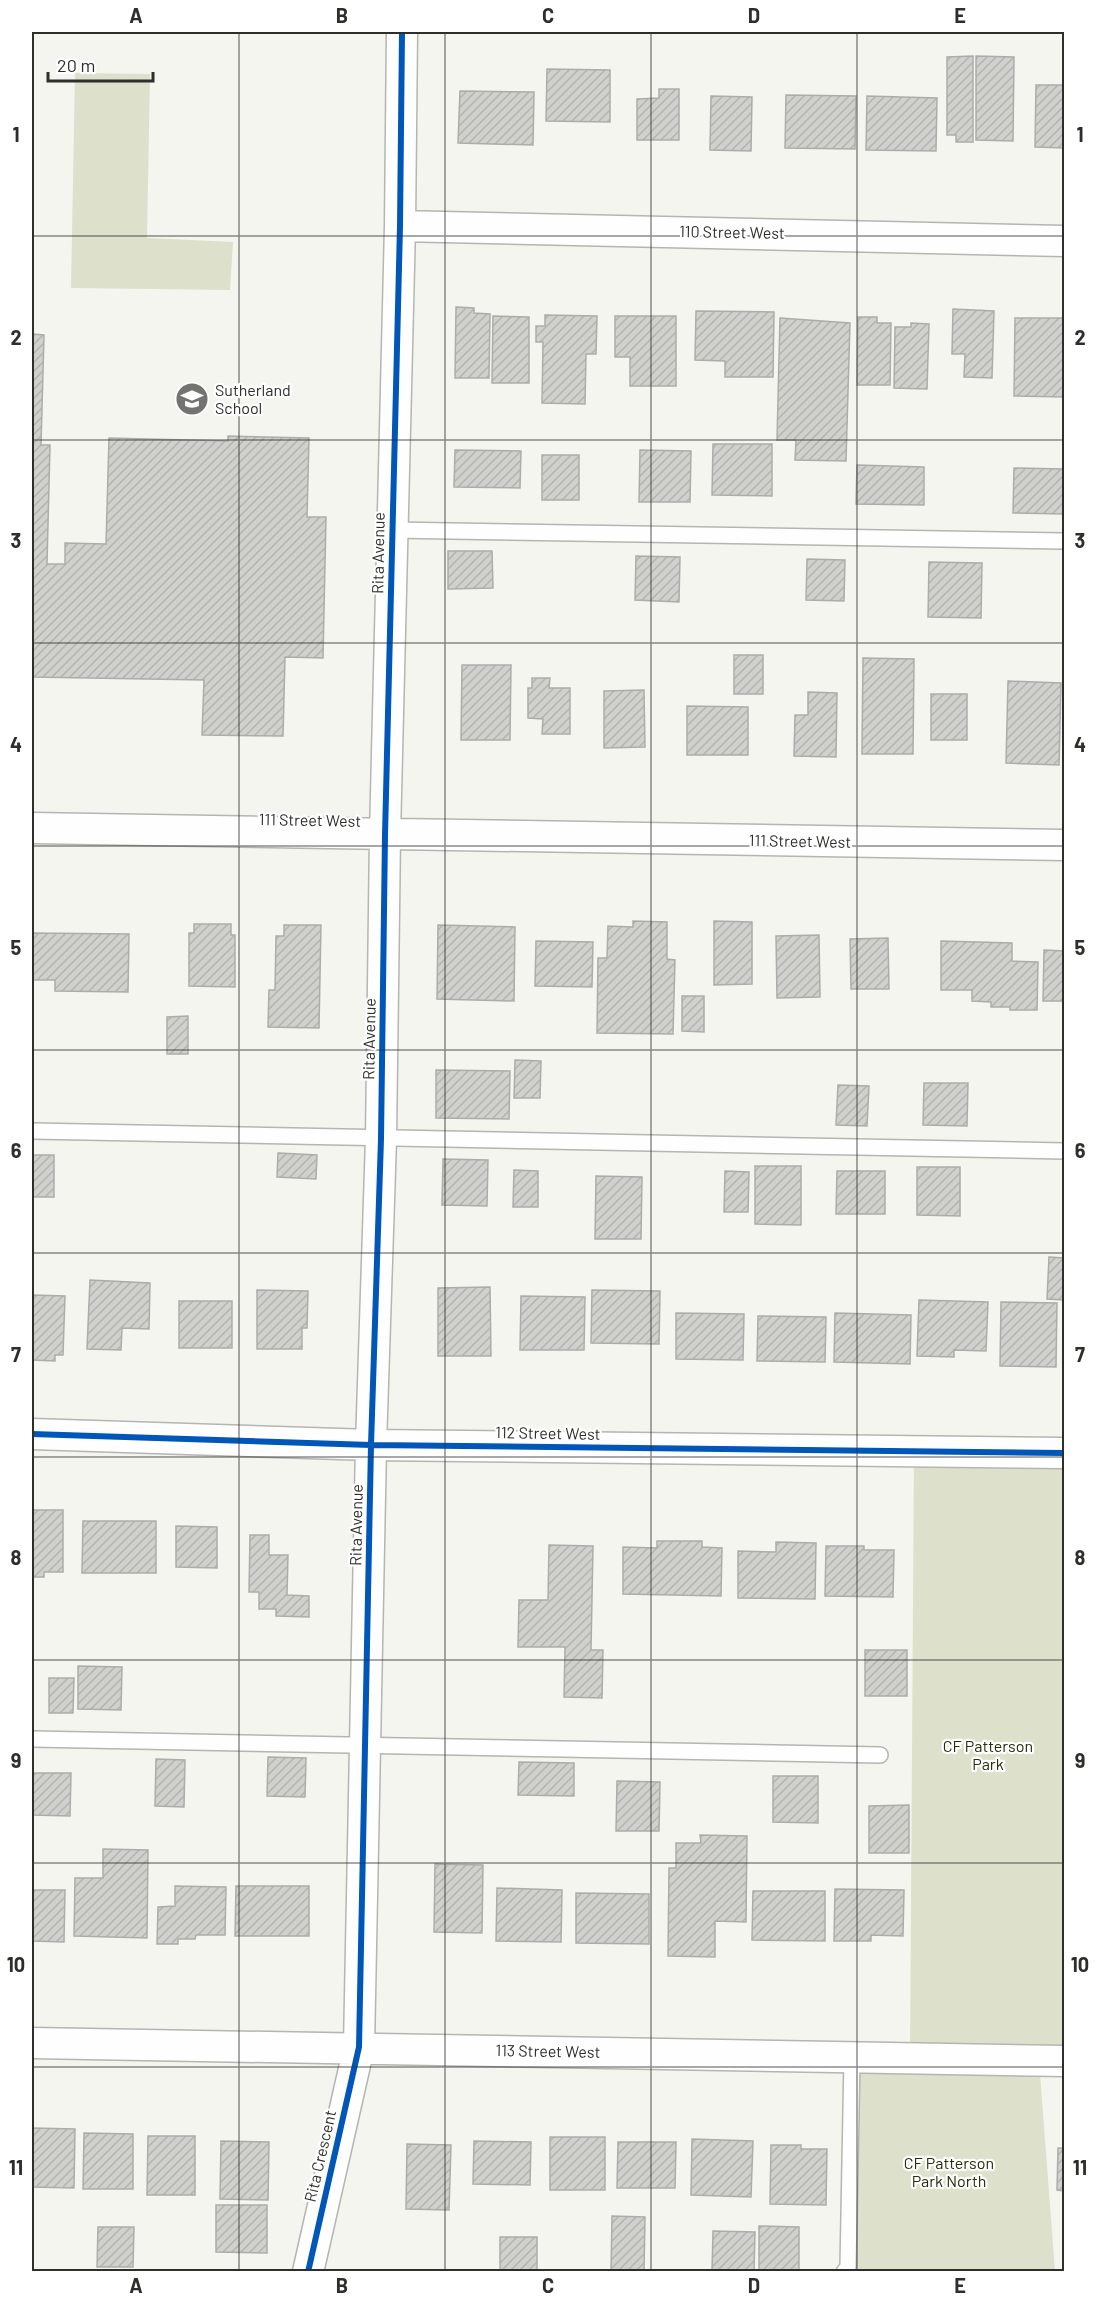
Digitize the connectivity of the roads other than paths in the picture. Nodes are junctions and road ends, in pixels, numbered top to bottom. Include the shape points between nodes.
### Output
1 (402, 32) edge
2 (400, 226) junction
3 (1065, 240) edge
4 (392, 530) junction
5 (1065, 541) edge
6 (32, 828) edge
7 (385, 835) junction
8 (1065, 845) edge
9 (32, 1131) edge
10 (381, 1139) junction
11 (1065, 1151) edge
12 (32, 1434) edge
13 (371, 1445) junction
14 (1065, 1453) edge
15 (32, 1739) edge
16 (366, 1744) junction
17 (880, 1755) dead end
18 (32, 2043) edge
19 (359, 2047) junction
20 (852, 2058) junction
21 (1065, 2061) edge
22 (308, 2271) edge
23 (844, 2271) edge

1 - 2 street, Rita Avenue
2 - 3 street, 110 Street West
2 - 4 street, Rita Avenue
4 - 5 lane
4 - 7 street, Rita Avenue
6 - 7 street, 111 Street West
7 - 8 street, 111 Street West
7 - 10 street, Rita Avenue
9 - 10 lane
10 - 11 lane
10 - 13 street, Rita Avenue
12 - 13 street, 112 Street West
13 - 14 street, 112 Street West
13 - 16 street, Rita Avenue
15 - 16 lane
16 - 17 lane
16 - 19 street, Rita Avenue
18 - 19 street, 113 Street West
19 - 20 street, 113 Street West
19 - 22 street, Rita Crescent
20 - 21 street, 113 Street West
20 - 23 lane via 848,2267

